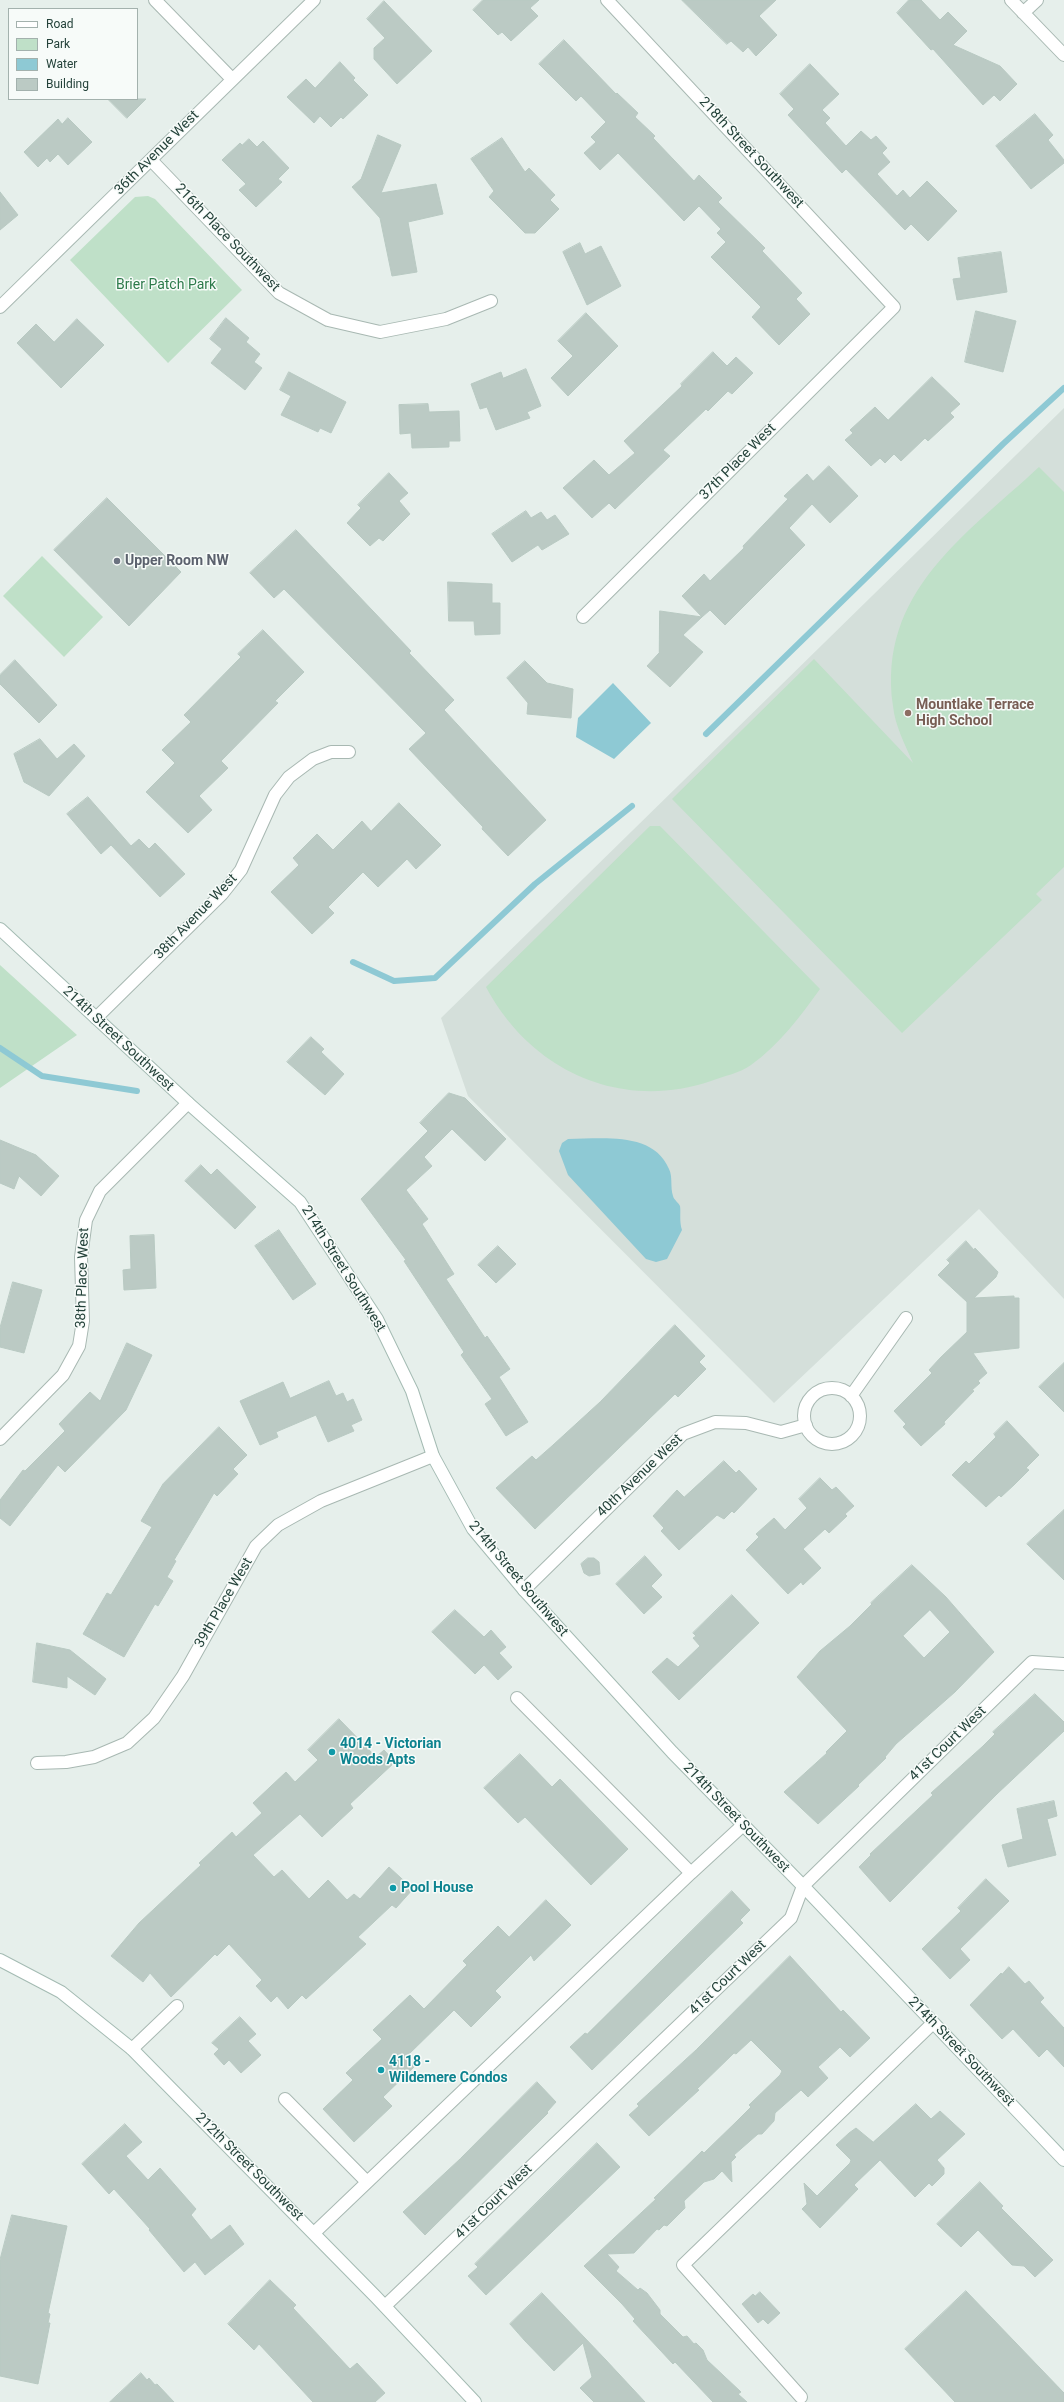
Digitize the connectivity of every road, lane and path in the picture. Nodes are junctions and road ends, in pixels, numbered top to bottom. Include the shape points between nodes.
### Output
1 (155, 0) edge
2 (314, 0) edge
3 (607, 0) edge
4 (1011, 0) edge
5 (1037, 0) edge
6 (1023, 13) junction
7 (1064, 55) edge
8 (232, 79) junction
9 (151, 160) junction
10 (491, 301) dead end
11 (0, 307) edge
12 (894, 307) joint
13 (583, 617) dead end
14 (349, 752) dead end
15 (0, 929) edge
16 (96, 1018) junction
17 (188, 1103) junction
18 (906, 1318) dead end
19 (851, 1396) junction
20 (806, 1426) junction
21 (0, 1439) edge
22 (433, 1456) junction
23 (524, 1590) junction
24 (1064, 1664) edge
25 (517, 1698) dead end
26 (37, 1762) dead end
27 (742, 1826) junction
28 (691, 1873) junction
29 (803, 1886) junction
30 (0, 1960) edge
31 (177, 2006) dead end
32 (934, 2023) junction
33 (132, 2049) junction
34 (285, 2099) dead end
35 (1064, 2160) edge
36 (366, 2181) junction
37 (314, 2233) junction
38 (385, 2306) junction
39 (801, 2397) dead end
40 (474, 2402) edge

1 - 8 street
2 - 8 street, 36th Avenue West
3 - 12 street, 218th Street Southwest
4 - 6 street
5 - 6 street
6 - 7 street
8 - 9 street, 36th Avenue West
9 - 10 street, 216th Place Southwest via 279,293 328,320 380,332 446,319
9 - 11 street, 36th Avenue West
12 - 13 street, 37th Place West
14 - 16 street, 38th Avenue West via 331,752 313,759 289,777 275,795 240,870 222,894
15 - 16 street, 214th Street Southwest
16 - 17 street, 214th Street Southwest
17 - 21 street, 38th Place West via 100,1191 86,1220 81,1257 84,1321 80,1346 62,1374
17 - 22 street, 214th Street Southwest via 300,1202 377,1319 412,1391
18 - 19 street
19 - 20 street via 831,1388 815,1394 805,1408
19 - 20 street via 860,1416 855,1432 849,1439 841,1443 824,1443 816,1439
20 - 23 street, 40th Avenue West via 781,1432 746,1423 716,1422 683,1434
22 - 23 street, 214th Street Southwest via 473,1529
22 - 26 street, 39th Place West via 321,1501 278,1525 256,1546 183,1676 154,1718 127,1743 94,1757 66,1762
23 - 27 street, 214th Street Southwest
24 - 29 street, 41st Court West via 1032,1662
25 - 28 street
27 - 28 street
27 - 29 street, 214th Street Southwest
28 - 36 street
29 - 32 street, 214th Street Southwest
29 - 38 street, 41st Court West via 791,1918
30 - 33 street, 212th Street Southwest via 61,1992
31 - 33 street
32 - 35 street, 214th Street Southwest
32 - 39 street via 683,2265
33 - 37 street, 212th Street Southwest
34 - 36 street
36 - 37 street
37 - 38 street, 212th Street Southwest
38 - 40 street, 212th Street Southwest

